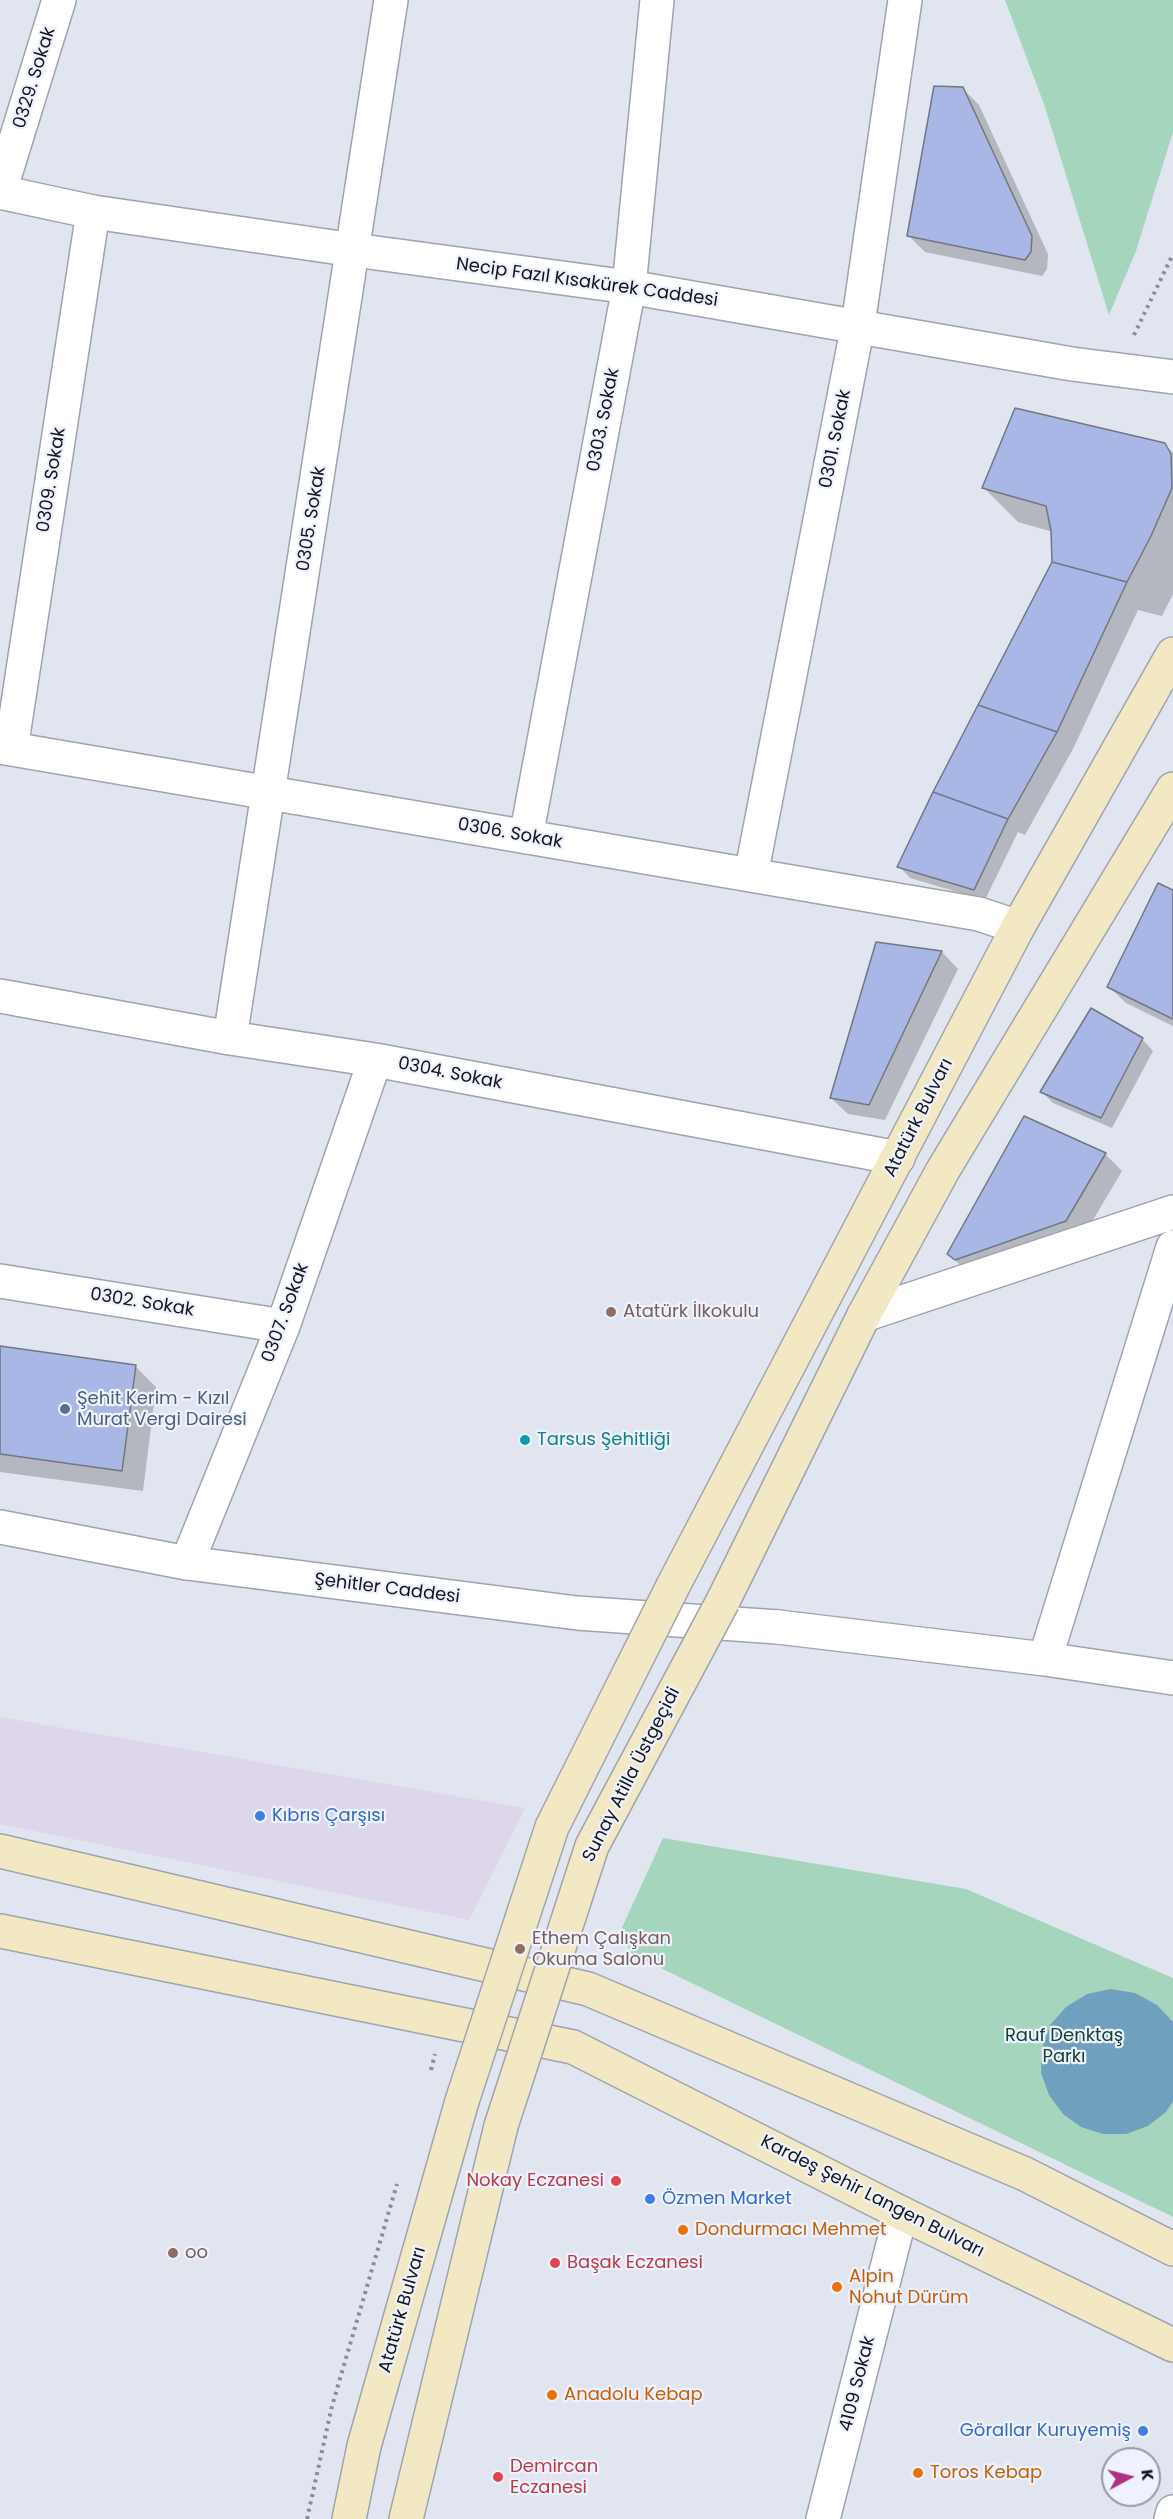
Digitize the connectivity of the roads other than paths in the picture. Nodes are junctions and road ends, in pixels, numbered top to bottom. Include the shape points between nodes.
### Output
1 (59, 0) edge
2 (392, 0) edge
3 (657, 0) edge
4 (905, 0) edge
5 (0, 192) edge
6 (93, 212) junction
7 (354, 250) junction
8 (628, 286) junction
9 (858, 325) junction
10 (1173, 377) edge
11 (1173, 654) edge
12 (5, 748) edge
13 (269, 793) junction
14 (1171, 797) edge
15 (526, 837) junction
16 (751, 875) junction
17 (1018, 927) junction
18 (0, 996) edge
19 (230, 1038) junction
20 (375, 1060) junction
21 (898, 1158) junction
22 (1173, 1212) edge
23 (1173, 1247) edge
24 (0, 1281) edge
25 (864, 1315) junction
26 (283, 1326) junction
27 (0, 1527) edge
28 (187, 1563) junction
29 (1045, 1659) junction
30 (1173, 1678) edge
31 (0, 1851) edge
32 (0, 1930) edge
33 (901, 2213) junction
34 (1173, 2249) edge
35 (1173, 2345) edge
36 (1173, 2512) edge
37 (349, 2519) edge
38 (406, 2519) edge
39 (823, 2519) edge
40 (1171, 2519) edge

1 - 5 street, 0329. Sokak
2 - 7 street, 0305. Sokak
3 - 8 street, 0303. Sokak
4 - 9 street, 0301. Sokak
5 - 6 street, Necip Fazıl Kısakürek Caddesi
6 - 7 street, Necip Fazıl Kısakürek Caddesi
6 - 12 street, 0309. Sokak
7 - 8 street, Necip Fazıl Kısakürek Caddesi
7 - 13 street, 0305. Sokak
8 - 9 street, Necip Fazıl Kısakürek Caddesi
8 - 15 street, 0303. Sokak
9 - 10 street, Necip Fazıl Kısakürek Caddesi
9 - 16 street, 0301. Sokak
11 - 17 main road, Atatürk Bulvarı
12 - 13 street, 0306. Sokak
13 - 15 street, 0306. Sokak
13 - 19 street, 0305. Sokak
14 - 25 main road, Sunay Atilla Üstgeçidi via 944,1170
15 - 16 street, 0306. Sokak
16 - 17 street, 0306. Sokak via 979,914
17 - 21 main road, Atatürk Bulvarı
18 - 19 street, 0304. Sokak
19 - 20 street, 0304. Sokak
20 - 21 street, 0304. Sokak
20 - 26 street, 0307. Sokak
21 - 37 main road, Atatürk Bulvarı, bridge via 673,1586 552,1827 462,2101 364,2446
22 - 25 street
23 - 29 street
24 - 26 street, 0302. Sokak
25 - 38 main road, Sunay Atilla Üstgeçidi, bridge via 723,1601 592,1846 501,2126
26 - 28 street, 0307. Sokak
27 - 28 street, Şehitler Caddesi
28 - 29 street, Şehitler Caddesi via 577,1613 778,1627
29 - 30 street, Şehitler Caddesi
31 - 34 main road via 588,1989 1025,2174
32 - 33 main road, Kardeş Şehir Langen Bulvarı via 573,2047
33 - 35 main road, Kardeş Şehir Langen Bulvarı
33 - 39 street, 4109 Sokak
36 - 40 street

